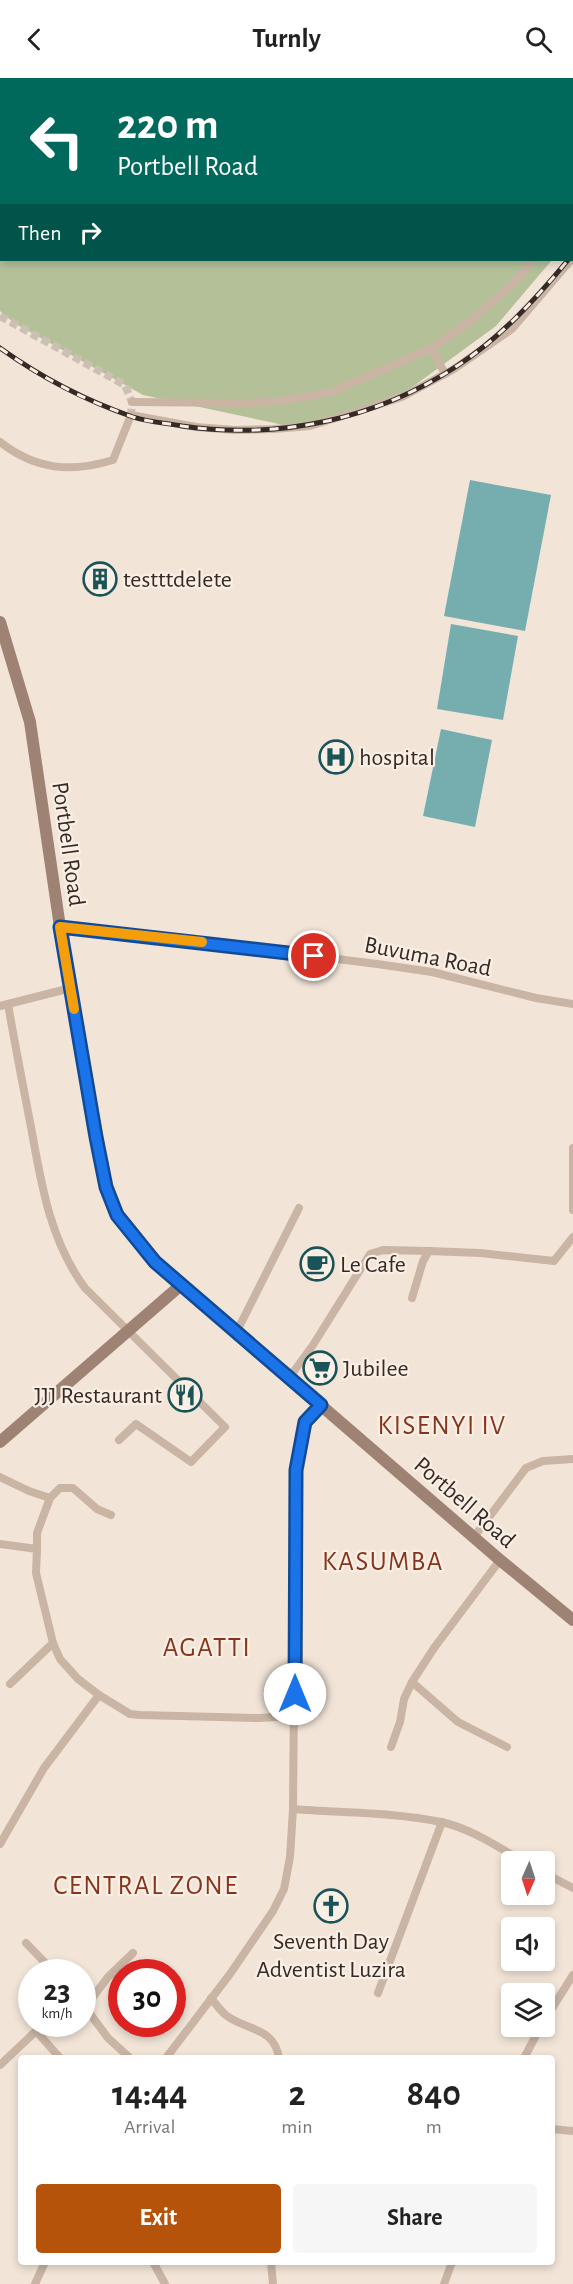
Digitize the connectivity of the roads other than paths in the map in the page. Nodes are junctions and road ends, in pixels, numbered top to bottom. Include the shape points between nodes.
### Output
1 (532, 261) edge
2 (570, 261) edge
3 (432, 348) junction
4 (445, 374) junction
5 (132, 402) dead end
6 (0, 442) edge
7 (0, 622) edge
8 (60, 927) junction
9 (70, 988) junction
10 (573, 1004) edge
11 (4, 1005) edge
12 (573, 1148) edge
13 (299, 1208) dead end
14 (573, 1210) edge
15 (573, 1237) edge
16 (429, 1251) junction
17 (181, 1285) junction
18 (412, 1298) dead end
19 (128, 1332) junction
20 (236, 1333) junction
21 (290, 1378) junction
22 (321, 1405) junction
23 (119, 1440) dead end
24 (0, 1442) edge
25 (573, 1459) edge
26 (0, 1476) edge
27 (50, 1498) junction
28 (111, 1515) dead end
29 (474, 1538) junction
30 (0, 1544) edge
31 (37, 1549) junction
32 (500, 1560) junction
33 (573, 1620) edge
34 (53, 1643) junction
35 (412, 1682) junction
36 (10, 1684) dead end
37 (99, 1695) junction
38 (295, 1716) junction
39 (391, 1747) dead end
40 (507, 1747) dead end
41 (293, 1809) junction
42 (442, 1822) junction
43 (0, 1844) edge
44 (504, 1851) edge
45 (555, 1879) edge
46 (573, 1888) edge
47 (26, 1943) dead end
48 (133, 1953) dead end
49 (41, 1959) edge
50 (573, 1975) edge
51 (96, 1990) edge
52 (378, 1993) dead end
53 (212, 1998) junction
54 (555, 2004) edge
55 (96, 2021) edge
56 (535, 2037) edge
57 (57, 2055) edge
58 (127, 2055) edge
59 (168, 2055) edge
60 (278, 2055) edge
61 (526, 2055) edge
62 (0, 2065) edge
63 (555, 2129) edge
64 (573, 2131) edge
65 (44, 2265) edge
66 (155, 2265) edge
67 (271, 2265) edge
68 (452, 2265) edge
69 (35, 2284) edge
70 (165, 2284) edge
71 (273, 2284) edge
72 (444, 2284) edge

1 - 3 street via 482,311
2 - 4 street via 512,329
3 - 4 street
3 - 5 street via 332,392 244,403
4 - 6 street via 402,397 310,426 236,430 165,423 130,415 113,460 95,466 47,466 25,459
7 - 8 main road, Portbell Road via 30,722
8 - 9 main road, Portbell Road
8 - 10 street, Buvuma Road via 377,963
9 - 11 street
9 - 17 main road, Portbell Road via 106,1187 117,1215 135,1240
11 - 19 street via 55,1231 74,1273
12 - 14 street
13 - 20 street
15 - 16 street via 557,1259 550,1262
16 - 18 street
16 - 21 street via 383,1250 370,1254
17 - 19 main road
17 - 20 main road, Portbell Road
19 - 23 street via 225,1428 191,1462 136,1424
19 - 24 main road
20 - 21 main road, Portbell Road
21 - 22 main road, Portbell Road
22 - 29 main road, Portbell Road
22 - 38 street via 305,1422 296,1470
25 - 29 street via 543,1461 526,1468
26 - 27 street
27 - 28 street via 60,1488 73,1488 97,1509
27 - 31 street
29 - 32 main road, Portbell Road
30 - 31 street
31 - 34 street via 36,1573
32 - 33 main road, Portbell Road
32 - 35 street
34 - 36 street
34 - 37 street via 60,1659
35 - 39 street
35 - 40 street via 458,1722
37 - 38 street via 130,1714
37 - 43 street via 44,1768
38 - 41 street
41 - 42 street
41 - 53 street via 284,1889
42 - 44 street
42 - 52 street
45 - 46 street
47 - 49 street
48 - 51 street
50 - 54 street
53 - 59 street
53 - 60 street via 225,2015 268,2034
55 - 58 street
56 - 61 street
57 - 62 street via 35,2032
63 - 64 street
65 - 69 street
66 - 70 street
67 - 71 street
68 - 72 street

